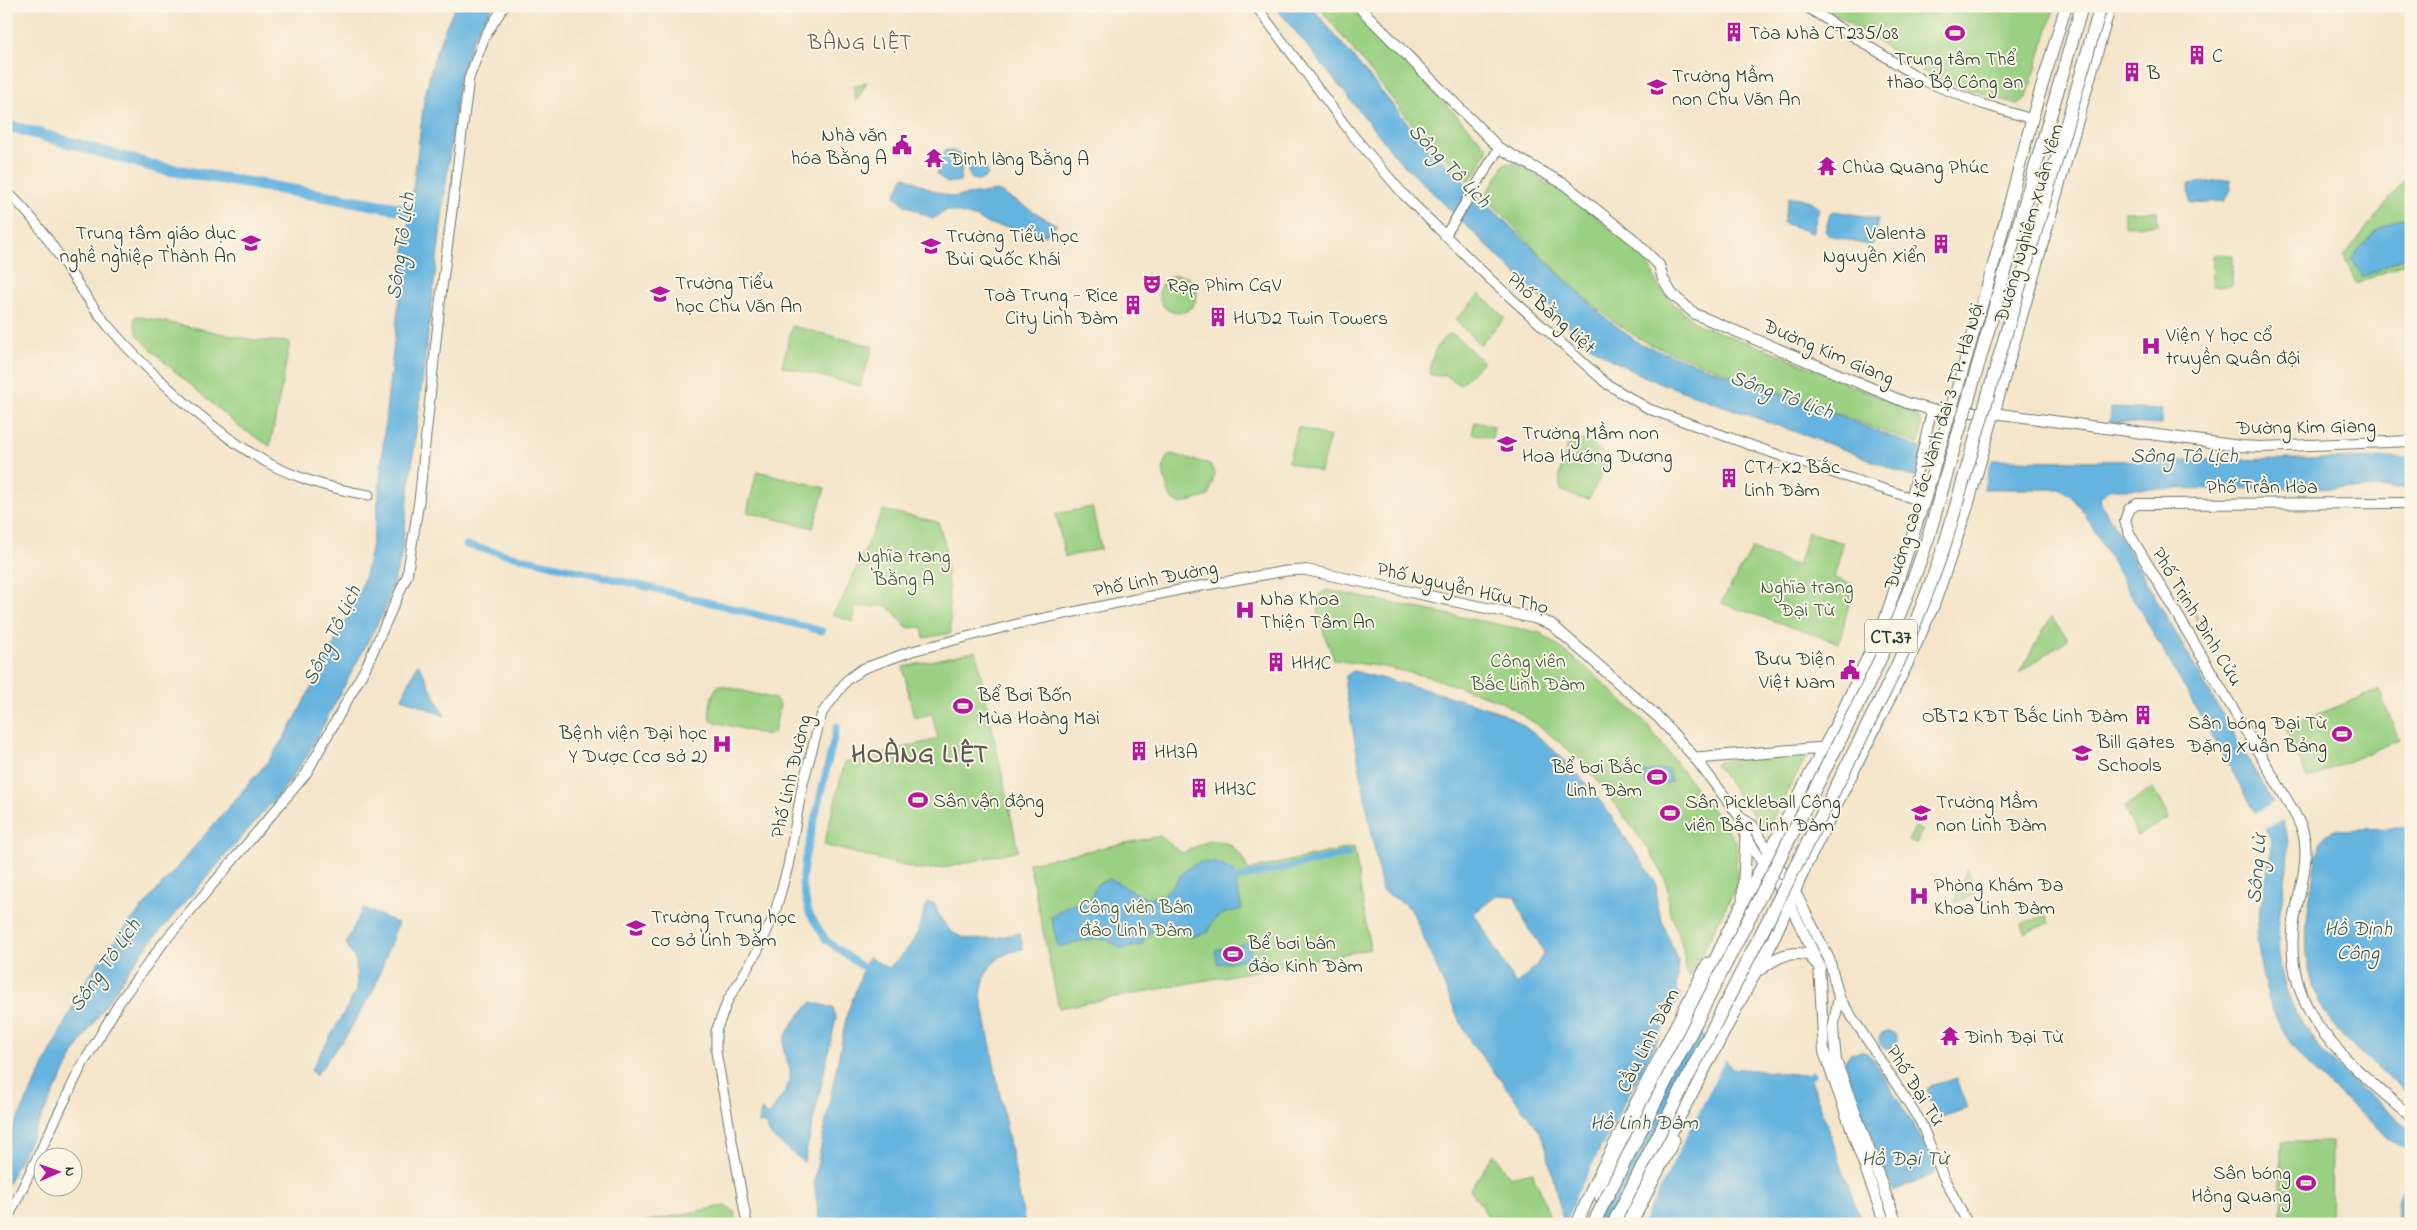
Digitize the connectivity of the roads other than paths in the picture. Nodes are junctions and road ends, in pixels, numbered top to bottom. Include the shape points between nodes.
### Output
1 (504, 6) edge
2 (1256, 6) edge
3 (1358, 6) edge
4 (1805, 6) edge
5 (2066, 6) edge
6 (2082, 6) edge
7 (2101, 6) edge
8 (2110, 6) edge
9 (2032, 119) junction
10 (1499, 148) junction
11 (6, 191) edge
12 (2006, 220) junction
13 (2045, 229) junction
14 (1445, 236) junction
15 (1977, 320) junction
16 (2020, 323) junction
17 (1932, 410) junction
18 (1951, 411) junction
19 (1994, 414) junction
20 (2411, 441) edge
21 (369, 495) dead end
22 (1912, 495) junction
23 (1925, 499) junction
24 (2411, 503) edge
25 (2125, 521) joint
26 (1306, 570) joint
27 (1890, 605) junction
28 (1927, 619) junction
29 (1852, 693) junction
30 (1884, 710) junction
31 (1824, 748) junction
32 (1695, 758) junction
33 (1741, 818) junction
34 (1746, 837) junction
35 (1769, 851) junction
36 (1764, 863) junction
37 (1782, 872) junction
38 (1777, 884) junction
39 (1795, 892) junction
40 (1742, 904) junction
41 (1790, 905) junction
42 (1732, 925) junction
43 (1769, 945) junction
44 (1820, 967) junction
45 (1761, 969) junction
46 (1839, 996) junction
47 (1834, 1021) junction
48 (1860, 1030) junction
49 (2411, 1117) edge
50 (6, 1222) edge
51 (1891, 1223) edge
52 (747, 1224) edge
53 (1577, 1224) edge
54 (1591, 1224) edge
55 (1613, 1224) edge
56 (1620, 1224) edge
57 (1631, 1224) edge
58 (1968, 1224) edge

1 - 50 street via 485,36 469,78 419,501 407,576 358,681 297,786 137,976 80,1069
2 - 14 street, Phố Bằng Liệt via 1350,133 1404,196
3 - 10 main road, Đường Kim Giang
4 - 9 street via 1924,81 1962,98
5 - 9 main road, Đường Nghiêm Xuân Yêm
6 - 54 highway, Đường cao tốc Vành đai 3 TP. Hà Nội / CT.37, bridge via 1928,538 1890,641
7 - 55 highway, Đường cao tốc Vành đai 3 TP. Hà Nội / CT.37, bridge via 1926,600 1884,693
8 - 13 main road, Đường Nghiêm Xuân Yêm
9 - 12 main road, Đường Nghiêm Xuân Yêm
10 - 14 street
10 - 17 main road, Đường Kim Giang via 1564,184 1633,239 1659,265 1672,294 1695,314 1898,399
11 - 21 street via 36,225 109,326 150,369 201,414 252,454 290,472
12 - 13 main road via 2021,230
12 - 15 main road, Đường Nghiêm Xuân Yêm
13 - 16 main road, Đường Nghiêm Xuân Yêm
14 - 22 street, Phố Bằng Liệt via 1607,384 1649,409 1784,457
15 - 16 main road via 1985,315 2007,312
15 - 18 main road, Đường Nghiêm Xuân Yêm
16 - 19 main road, Đường Nghiêm Xuân Yêm
17 - 18 main road, Đường Kim Giang
17 - 22 street
18 - 19 main road, Đường Kim Giang
18 - 23 main road, Đường Nghiêm Xuân Yêm
19 - 20 main road, Đường Kim Giang via 2240,446
19 - 28 main road, Đường Nghiêm Xuân Yêm via 1969,501
22 - 23 street, Phố Bằng Liệt
23 - 27 main road
24 - 25 main road, Phố Trần Hòa via 2137,504 2129,509
25 - 49 main road, Phố Trịnh Đình Cửu via 2130,535 2303,831 2304,866 2293,942 2297,978 2309,1012 2329,1042
26 - 32 main road, Phố Nguyễn Hữu Thọ via 1551,624 1659,718
26 - 52 street, Phố Linh Đường via 1184,589 1021,623 912,651 862,670 846,680 822,713 774,916 728,1000 716,1031 716,1052
27 - 28 main road
27 - 29 main road
28 - 30 main road
29 - 30 main road
29 - 31 main road
30 - 39 main road
31 - 32 main road
31 - 35 main road
32 - 33 main road, Phố Nguyễn Hữu Thọ
33 - 34 main road, Phố Nguyễn Hữu Thọ
33 - 35 main road, Phố Nguyễn Hữu Thọ via 1752,826
34 - 36 main road, Phố Nguyễn Hữu Thọ
34 - 40 main road
35 - 36 main road
35 - 37 main road, Phố Nguyễn Hữu Thọ
36 - 38 main road, Phố Nguyễn Hữu Thọ
36 - 40 main road, Cầu Linh Đàm
37 - 38 street
37 - 39 main road, Phố Nguyễn Hữu Thọ
38 - 41 main road, Phố Nguyễn Hữu Thọ
39 - 41 main road
39 - 46 main road, Phố Nguyễn Hữu Thọ via 1829,959
40 - 42 main road, Cầu Linh Đàm
41 - 43 main road
41 - 44 main road, Phố Nguyễn Hữu Thọ
42 - 53 main road, Cầu Linh Đàm via 1698,981 1594,1184
42 - 54 highway, bridge via 1637,1118
43 - 45 main road
43 - 56 highway
44 - 45 main road via 1809,955 1791,953
44 - 51 main road, Phố Nguyễn Hữu Thọ via 1824,1052
45 - 57 main road
46 - 47 main road, Phố Nguyễn Hữu Thọ
46 - 48 street, Phố Đại Từ
47 - 48 street via 1842,1018
47 - 51 main road, Phố Nguyễn Hữu Thọ via 1836,1061
48 - 58 street, Phố Đại Từ via 1920,1121

